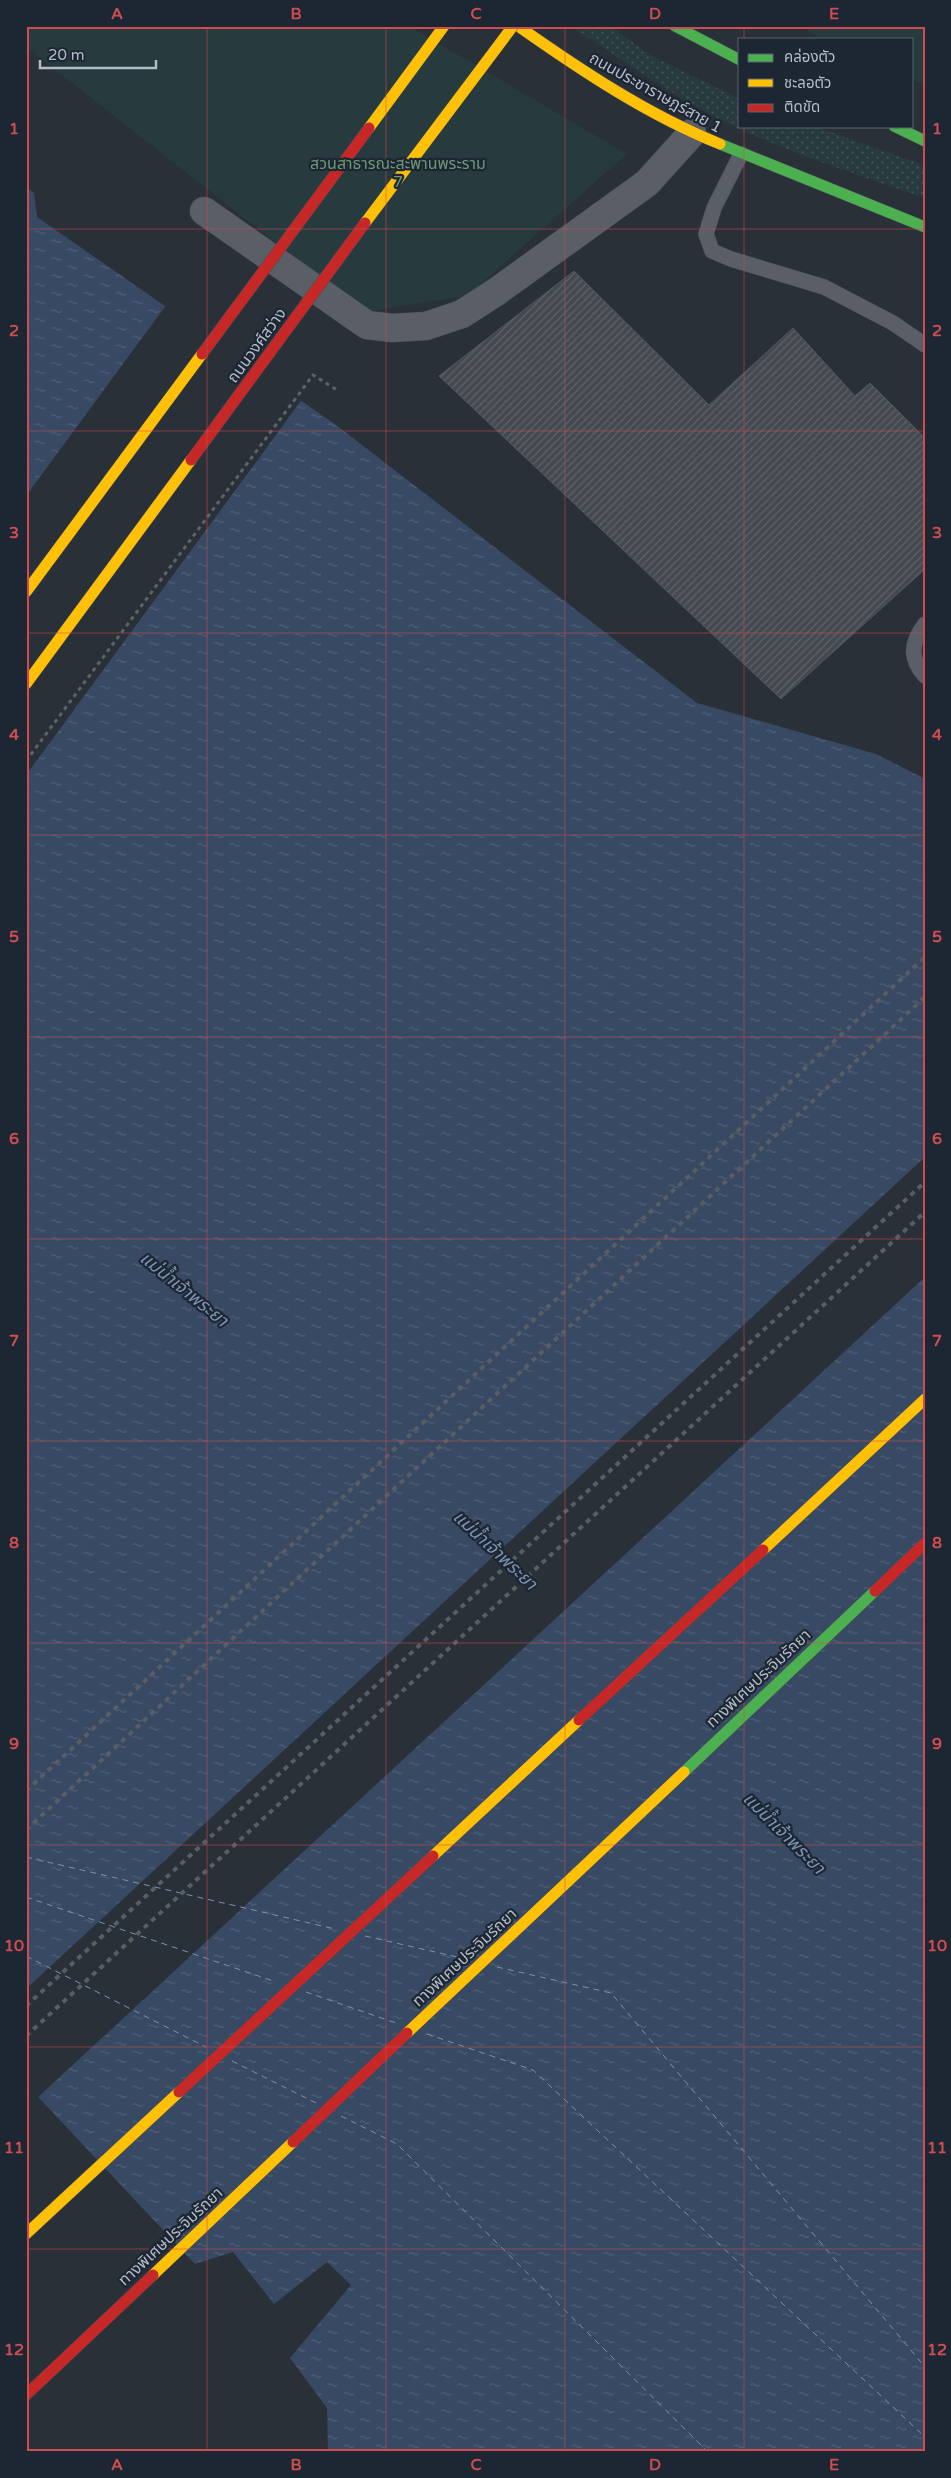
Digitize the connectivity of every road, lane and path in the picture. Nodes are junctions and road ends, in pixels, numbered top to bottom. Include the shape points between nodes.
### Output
1 (444, 26) edge
2 (513, 26) edge
3 (518, 26) edge
4 (675, 26) edge
5 (738, 59) edge
6 (898, 128) edge
7 (692, 133) junction
8 (925, 141) edge
9 (741, 154) junction
10 (204, 211) dead end
11 (925, 227) edge
12 (925, 345) edge
13 (337, 390) dead end
14 (26, 592) edge
15 (925, 624) edge
16 (925, 676) edge
17 (26, 684) edge
18 (26, 761) edge
19 (925, 1399) edge
20 (925, 1543) edge
21 (26, 2234) edge
22 (26, 2395) edge

1 - 14 main road, bridge
2 - 17 main road, ถนนวงศ์สว่าง, bridge
3 - 7 main road, ถนนประชาราษฎร์สาย 1 via 582,71
4 - 5 main road
6 - 8 main road
7 - 9 main road, ถนนประชาราษฎร์สาย 1
7 - 10 street via 647,183 462,314 426,326 392,328 367,325
9 - 11 main road, ถนนประชาราษฎร์สาย 1
9 - 12 lane via 714,208 706,234 712,251 824,286 893,323
13 - 18 path via 313,375
15 - 16 lane via 916,635 912,651 916,667
19 - 21 main road
20 - 22 main road, ทางพิเศษประจิมรัถยา

